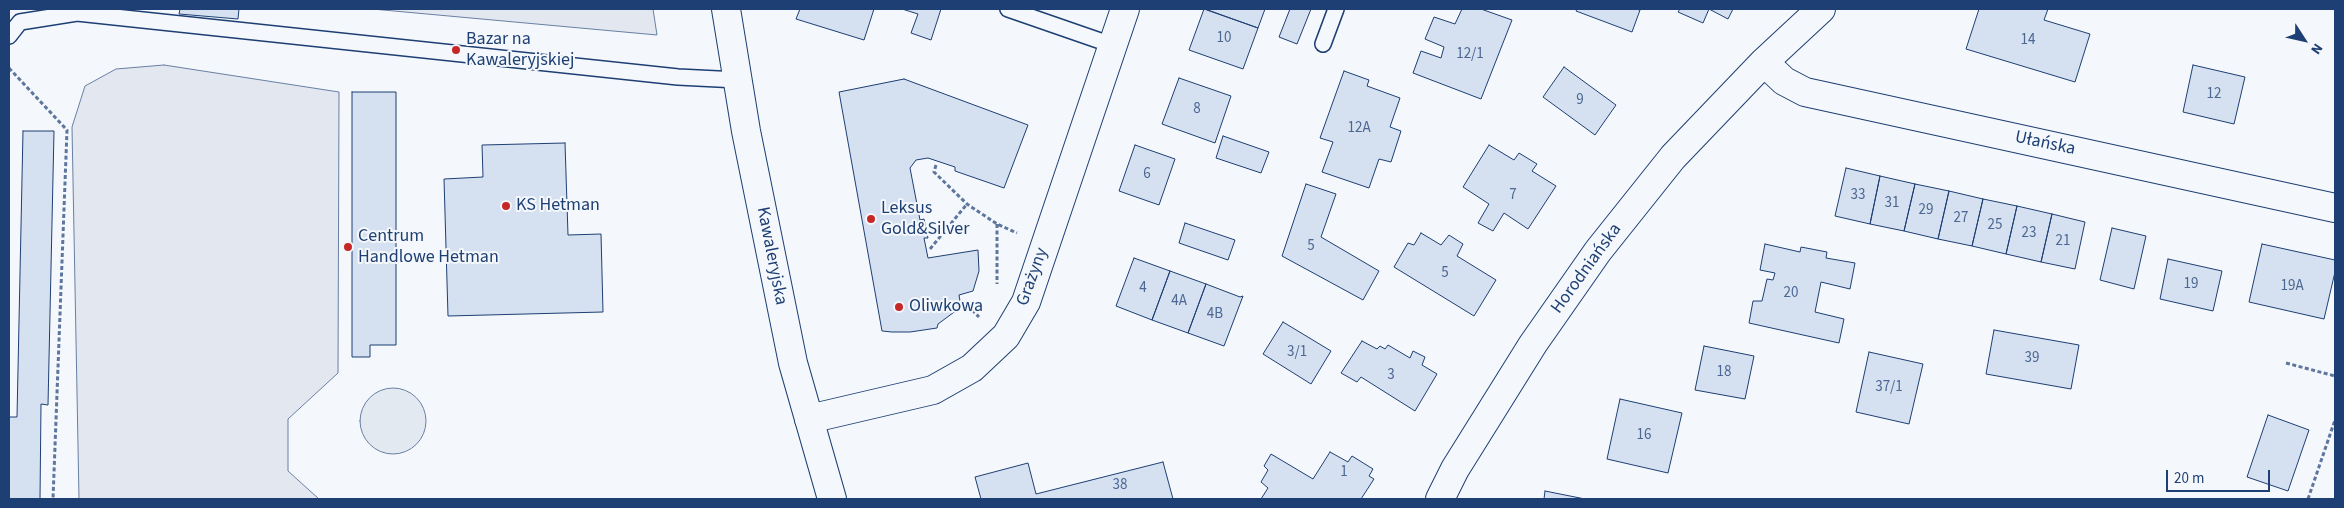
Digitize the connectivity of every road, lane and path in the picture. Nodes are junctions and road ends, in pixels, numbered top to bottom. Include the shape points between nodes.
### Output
1 (726, 9) edge
2 (1008, 9) edge
3 (1125, 9) edge
4 (1336, 9) edge
5 (1821, 9) edge
6 (9, 36) edge
7 (1323, 44) dead end
8 (1112, 45) junction
9 (1764, 62) junction
10 (9, 68) edge
11 (738, 80) junction
12 (936, 165) dead end
13 (967, 204) junction
14 (2335, 208) edge
15 (997, 224) junction
16 (1025, 236) dead end
17 (930, 249) dead end
18 (997, 291) dead end
19 (972, 310) dead end
20 (984, 321) dead end
21 (2286, 363) dead end
22 (2335, 376) edge
23 (809, 419) junction
24 (2335, 420) edge
25 (53, 499) edge
26 (832, 499) edge
27 (1440, 499) edge
28 (2308, 499) edge

1 - 11 street, Kawaleryjska
2 - 8 lane
3 - 8 street, Grażyny
4 - 7 lane
5 - 9 street, Horodniańska
6 - 11 lane via 20,22 77,13 678,77
8 - 23 street, Grażyny via 1026,302 1006,336 972,368 933,390
9 - 14 street, Ułańska via 1784,81 1805,92
9 - 27 street, Horodniańska via 1673,157 1598,251 1533,344
10 - 25 path via 67,130
11 - 23 street, Kawaleryjska via 793,363
12 - 13 path via 934,172
13 - 15 path
13 - 17 path
15 - 16 path
15 - 18 path
19 - 20 path
21 - 22 path
23 - 26 street, Kawaleryjska
24 - 28 path

